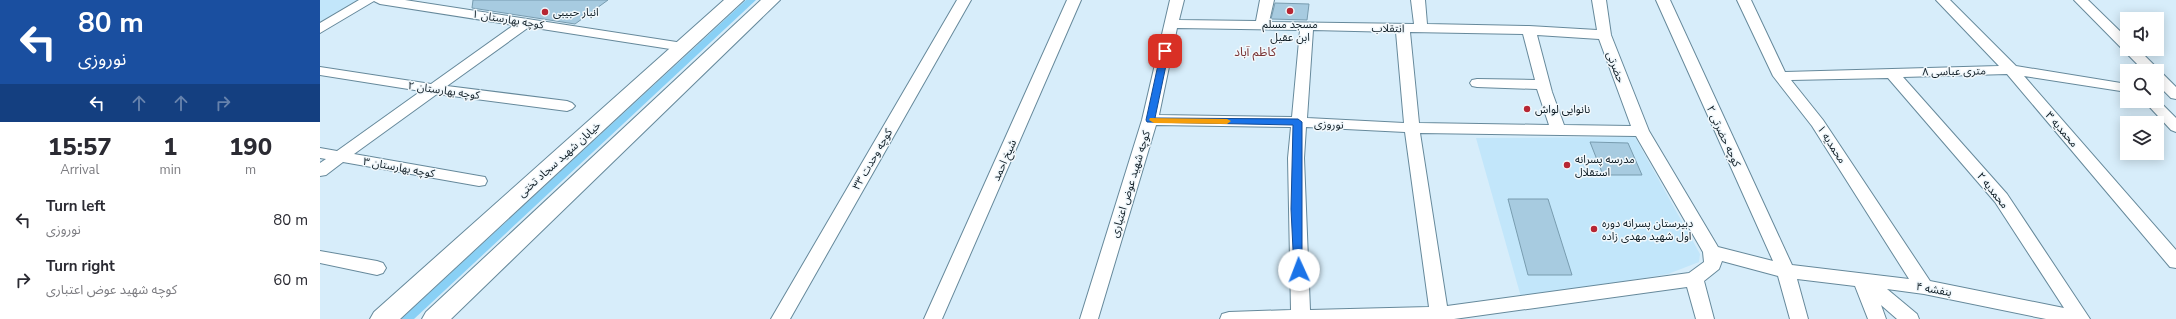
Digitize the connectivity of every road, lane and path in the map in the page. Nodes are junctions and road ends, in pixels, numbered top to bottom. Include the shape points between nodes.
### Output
1 (368, 0) edge
2 (380, 0) edge
3 (735, 0) edge
4 (771, 0) edge
5 (964, 0) edge
6 (1074, 0) edge
7 (1177, 0) edge
8 (1268, 0) edge
9 (1418, 0) edge
10 (1599, 0) edge
11 (1663, 0) edge
12 (1744, 0) edge
13 (1943, 0) edge
14 (2081, 0) edge
15 (527, 22) junction
16 (1171, 24) junction
17 (1262, 25) junction
18 (1307, 26) junction
19 (1421, 28) junction
20 (320, 29) edge
21 (1403, 29) junction
22 (1529, 30) junction
23 (1604, 35) junction
24 (2120, 39) edge
25 (683, 47) junction
26 (2137, 56) edge
27 (2145, 64) edge
28 (2011, 70) junction
29 (320, 71) edge
30 (1891, 72) junction
31 (1780, 76) junction
32 (1477, 83) dead end
33 (2164, 84) edge
34 (1543, 85) junction
35 (2120, 87) edge
36 (434, 89) junction
37 (2164, 95) edge
38 (2176, 97) edge
39 (568, 106) dead end
40 (2158, 108) edge
41 (1150, 120) junction
42 (1298, 122) junction
43 (2176, 127) edge
44 (1412, 128) junction
45 (1558, 129) junction
46 (1641, 131) junction
47 (320, 153) edge
48 (340, 156) junction
49 (320, 171) edge
50 (479, 181) dead end
51 (1712, 252) junction
52 (320, 257) edge
53 (2176, 262) edge
54 (376, 268) dead end
55 (1786, 271) junction
56 (1694, 278) junction
57 (1862, 279) junction
58 (1924, 287) junction
59 (1439, 314) junction
60 (1301, 316) junction
61 (383, 319) edge
62 (434, 319) edge
63 (780, 319) edge
64 (933, 319) edge
65 (1089, 319) edge
66 (1229, 319) edge
67 (1705, 319) edge
68 (1799, 319) edge
69 (1877, 319) edge
70 (1910, 319) edge
71 (2081, 319) edge

1 - 20 street
2 - 15 street, کوچه بهارستان ۱
3 - 25 main road, خیابان شهید سجاد تختی
4 - 62 main road
5 - 63 street, کوچه وحدت ۳۳
6 - 64 street, شیخ احمد
7 - 16 street, کوچه شهید عوض اعتباری
8 - 17 street
9 - 19 street
10 - 23 street, حضرتی
11 - 55 street, کوچه حضرتی ۲
12 - 31 street, محمدیه ۱
13 - 28 street, محمدیه ۳
14 - 24 street
15 - 25 street, کوچه بهارستان ۱
15 - 36 street
16 - 17 street, انتقلاب
16 - 41 street, کوچه شهید عوض اعتباری
17 - 18 street, انتقلاب
18 - 21 street, انتقلاب
18 - 42 street
19 - 21 street, انتقلاب
19 - 22 street, انتقلاب
21 - 44 street
22 - 23 street, انتقلاب
22 - 34 street
23 - 46 street, حضرتی
25 - 61 main road, خیابان شهید سجاد تختی
26 - 27 street
28 - 30 street, ۸ متری عباسی
28 - 35 street, ۸ متری عباسی
28 - 53 street, محمدیه ۳
29 - 36 street, کوچه بهارستان ۲
30 - 31 street, ۸ متری عباسی
30 - 71 street, محمدیه ۲ via 2001,198
31 - 58 street, محمدیه ۱ via 1818,123
32 - 34 street
33 - 38 street
34 - 45 street
36 - 39 street, کوچه بهارستان ۲
36 - 48 street
37 - 38 street
40 - 43 street
41 - 42 street, نوروزی
41 - 65 street, کوچه شهید عوض اعتباری
42 - 44 street, نوروزی
42 - 60 street via 1296,209
44 - 45 street, نوروزی
44 - 59 street
45 - 46 street, نوروزی
46 - 51 street, حضرتی
47 - 48 street, کوچه بهارستان ۳
48 - 49 street
48 - 50 street, کوچه بهارستان ۳
51 - 55 street, بنفشه ۴
51 - 56 street via 1714,264
52 - 54 street
55 - 57 street, بنفشه ۴
55 - 68 street, کوچه حضرتی ۲
56 - 59 street
56 - 67 street
57 - 58 street, بنفشه ۴
57 - 69 street
57 - 70 street
58 - 71 street, بنفشه ۴
59 - 60 street
60 - 66 street

